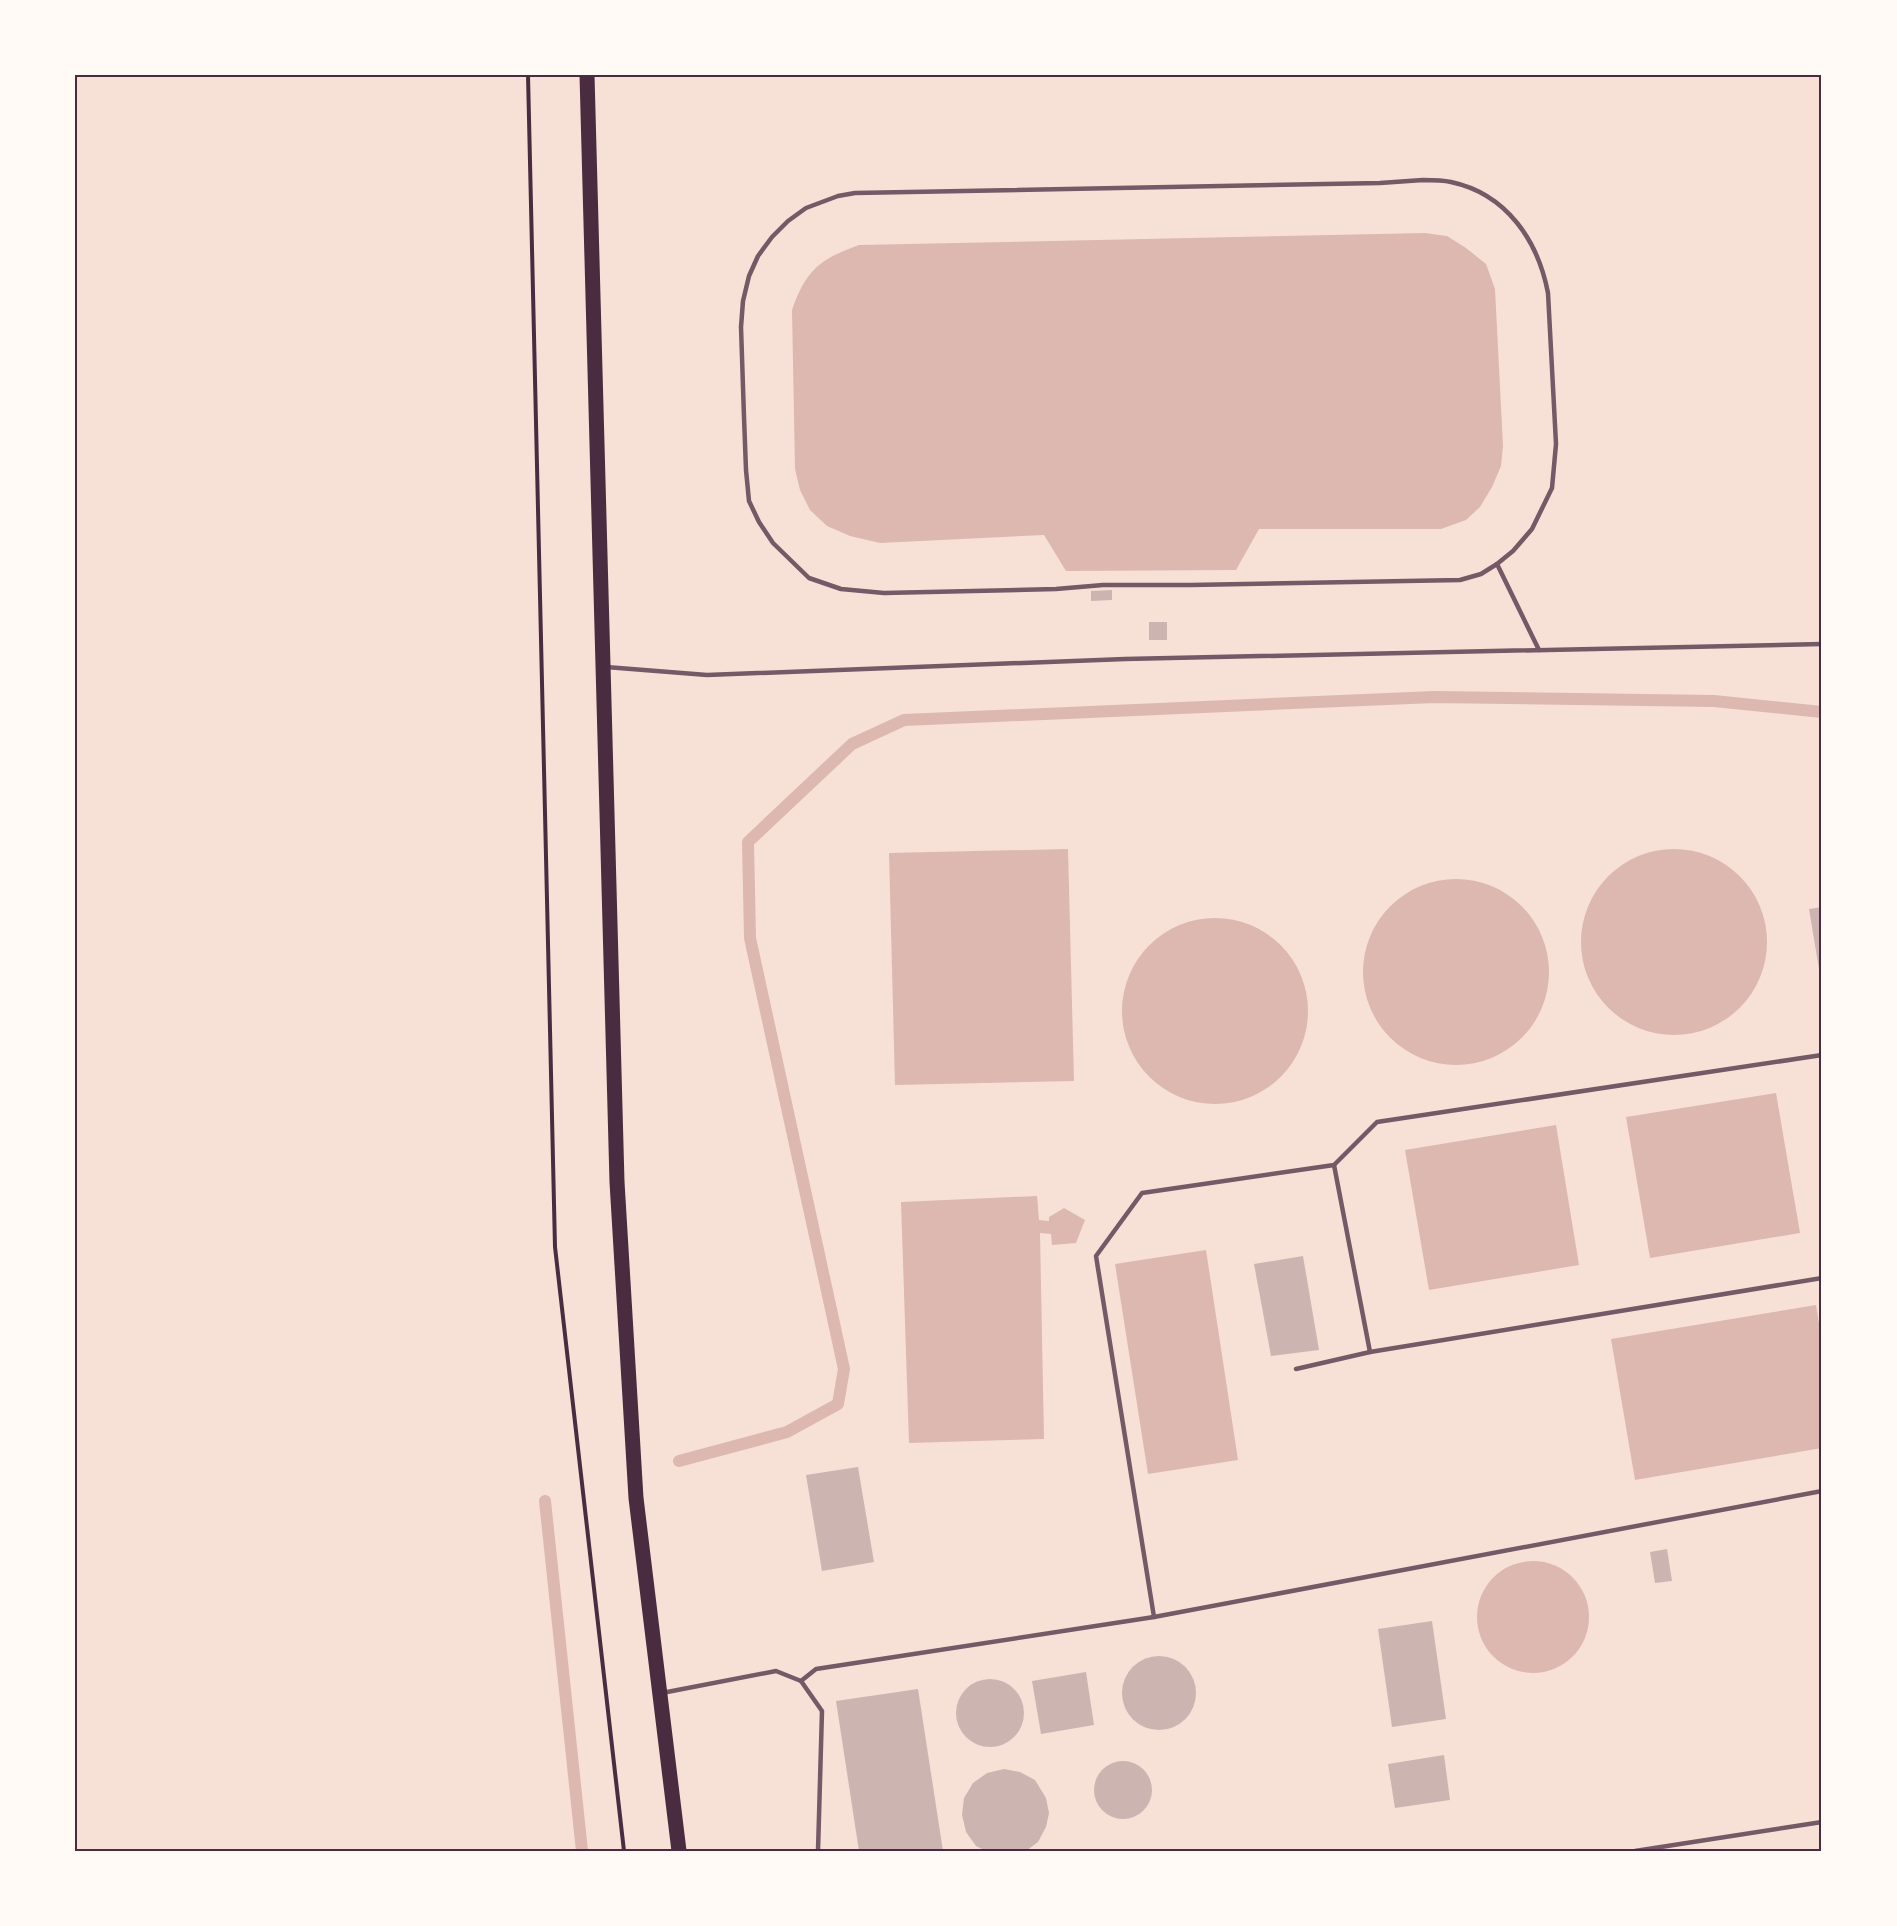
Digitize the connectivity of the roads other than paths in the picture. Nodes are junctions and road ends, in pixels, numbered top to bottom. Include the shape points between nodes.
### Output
1 (587, 75) edge
2 (1497, 564) junction
3 (1822, 644) edge
4 (1539, 650) junction
5 (603, 667) junction
6 (1822, 1055) edge
7 (1334, 1165) junction
8 (1822, 1278) edge
9 (1370, 1352) junction
10 (1296, 1370) dead end
11 (1822, 1491) edge
12 (1154, 1617) junction
13 (801, 1681) junction
14 (659, 1694) junction
15 (1822, 1822) edge
16 (679, 1851) edge
17 (818, 1851) edge
18 (1635, 1851) edge

1 - 5 main road
2 - 2 lane via 1532,529 1552,488 1556,444 1551,345 1548,293 1537,254 1518,223 1476,191 1452,182 1423,180 855,193 806,208 788,221 758,256 749,276 741,327 749,501 772,543 809,578 841,589 884,593 1103,585 1460,580
2 - 4 lane
3 - 4 lane
4 - 5 lane via 1097,660 707,675
5 - 14 main road via 618,1193 636,1498
6 - 7 lane via 1377,1122
7 - 9 lane
7 - 12 lane via 1142,1193 1096,1256
8 - 9 lane
9 - 10 lane
11 - 12 lane
12 - 13 lane via 816,1669
13 - 14 lane via 776,1671
13 - 17 lane via 822,1711
14 - 16 main road
15 - 18 lane

